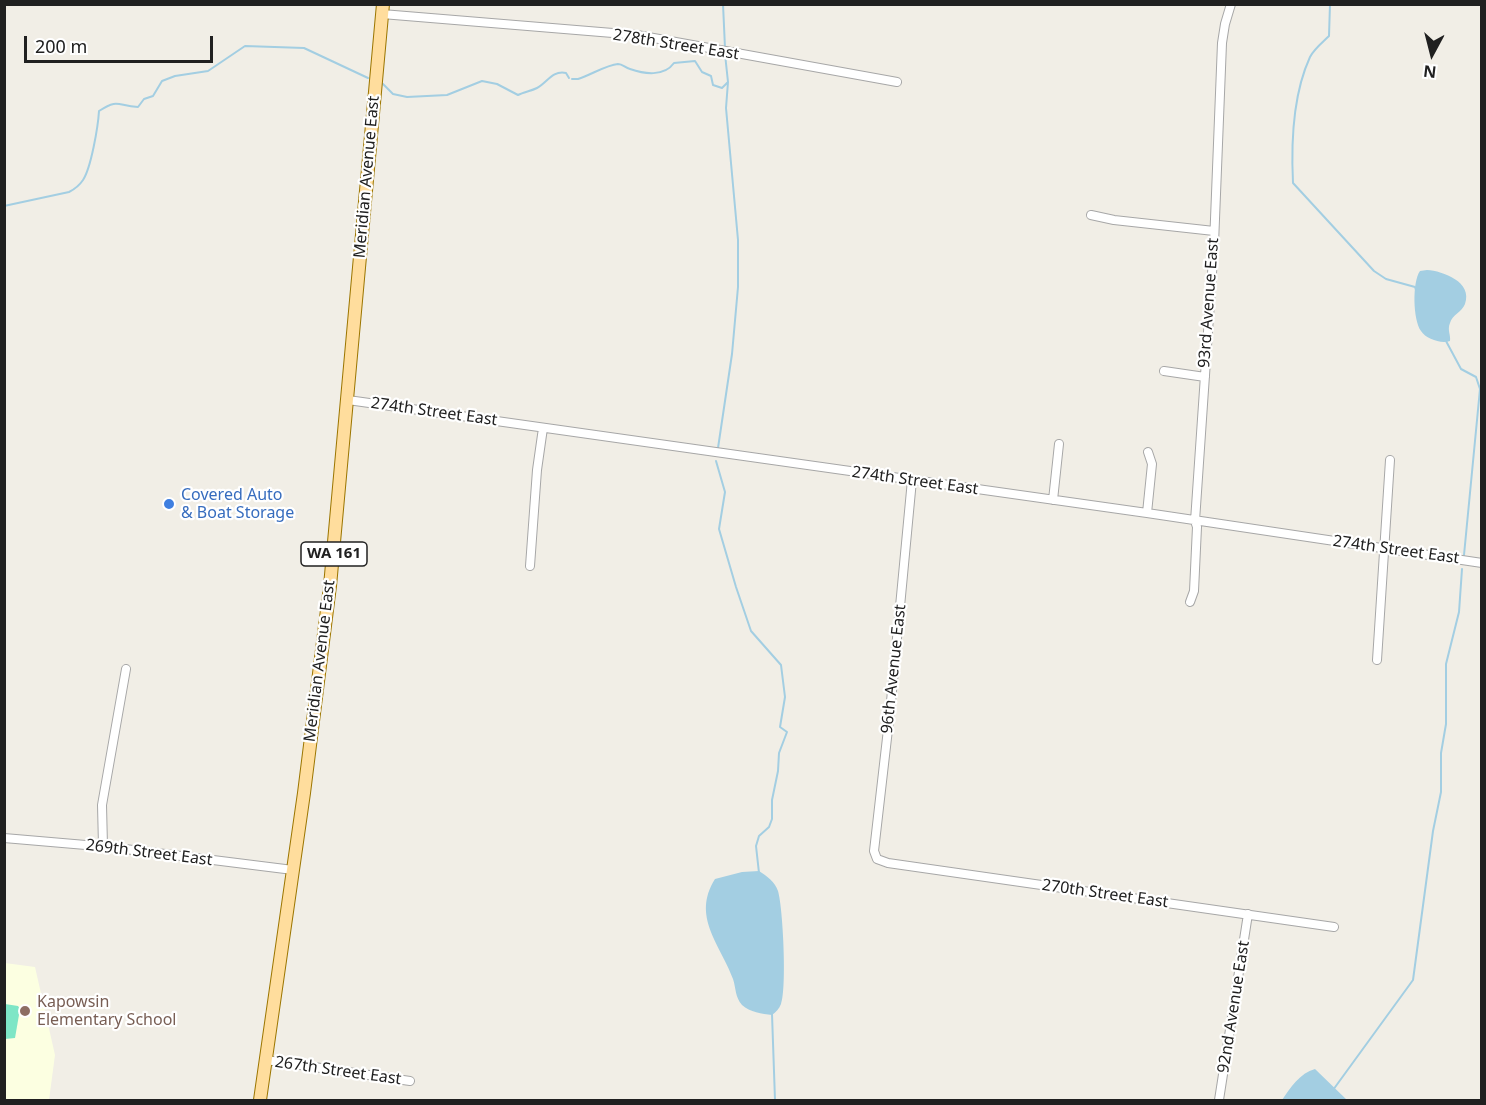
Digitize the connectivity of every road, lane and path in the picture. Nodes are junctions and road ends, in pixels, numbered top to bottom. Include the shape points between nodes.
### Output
1 (1231, 4) edge
2 (383, 9) edge
3 (897, 82) dead end
4 (1091, 215) dead end
5 (1214, 231) junction
6 (1164, 371) dead end
7 (1204, 377) junction
8 (348, 400) junction
9 (543, 428) junction
10 (1059, 444) dead end
11 (1148, 452) dead end
12 (1390, 460) dead end
13 (912, 480) junction
14 (1053, 500) junction
15 (1147, 513) junction
16 (1195, 521) junction
17 (1384, 548) junction
18 (1482, 563) edge
19 (530, 566) dead end
20 (1190, 602) dead end
21 (1377, 660) dead end
22 (126, 669) dead end
23 (4, 837) edge
24 (103, 846) junction
25 (877, 859) joint
26 (293, 870) junction
27 (1248, 914) junction
28 (1334, 927) dead end
29 (266, 1060) junction
30 (410, 1081) dead end
31 (260, 1101) edge
32 (1219, 1101) edge

1 - 5 street, 93rd Avenue East via 1222,43
2 - 3 street, 278th Street East via 637,35
2 - 8 main road, Meridian Avenue East / WA 161
4 - 5 street
5 - 7 street, 93rd Avenue East
6 - 7 street
7 - 16 street, 93rd Avenue East
8 - 9 street, 274th Street East
8 - 26 main road, Meridian Avenue East / WA 161 via 324,638
9 - 13 street, 274th Street East
9 - 19 street
10 - 14 street
11 - 15 street via 1152,464
12 - 17 street
13 - 14 street, 274th Street East
13 - 25 street, 96th Avenue East via 874,851
14 - 15 street, 274th Street East
15 - 16 street, 274th Street East
16 - 17 street, 274th Street East
16 - 20 street, 93rd Avenue East via 1194,591
17 - 18 street, 274th Street East
17 - 21 street
22 - 24 street via 102,805
23 - 24 street, 269th Street East
24 - 26 street, 269th Street East
25 - 27 street, 270th Street East
26 - 29 main road, Meridian Avenue East / WA 161
27 - 28 street, 270th Street East
27 - 32 street, 92nd Avenue East
29 - 30 street, 267th Street East
29 - 31 main road, Meridian Avenue East / WA 161

